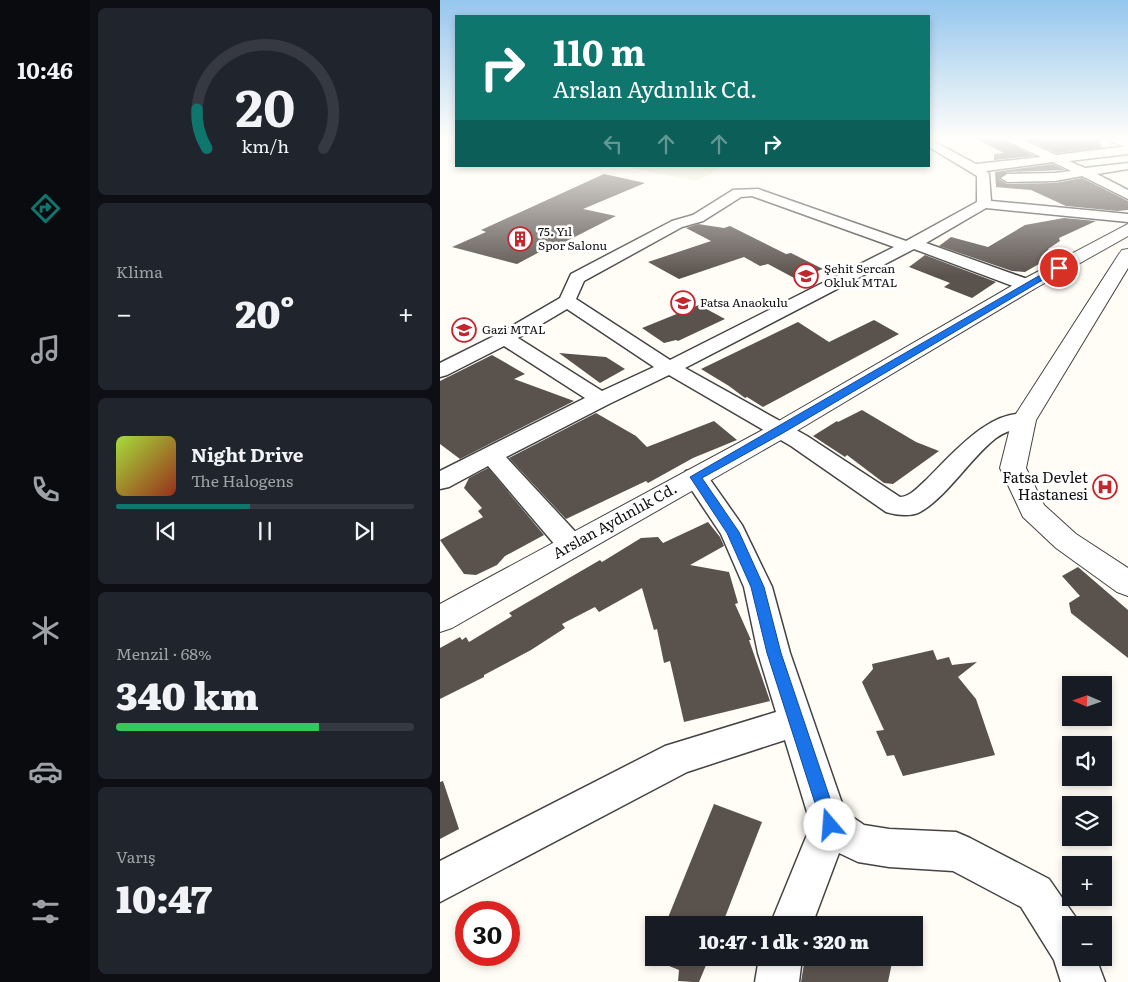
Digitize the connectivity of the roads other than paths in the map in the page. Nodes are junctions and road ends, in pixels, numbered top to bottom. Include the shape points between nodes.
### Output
1 (982, 184) edge
2 (1051, 184) edge
3 (1106, 184) edge
4 (1065, 192) dead end
5 (1128, 195) edge
6 (1082, 201) dead end
7 (984, 204) junction
8 (1124, 232) edge
9 (908, 245) junction
10 (1027, 285) junction
11 (568, 301) junction
12 (506, 338) junction
13 (669, 368) junction
14 (440, 371) edge
15 (601, 399) junction
16 (1024, 420) junction
17 (779, 430) junction
18 (491, 455) junction
19 (695, 477) junction
20 (440, 481) edge
21 (572, 546) junction
22 (1128, 584) edge
23 (440, 619) edge
24 (797, 721) junction
25 (830, 825) junction
26 (440, 882) edge
27 (795, 916) edge
28 (1062, 934) edge
29 (780, 966) edge
30 (1078, 966) edge
31 (777, 982) edge
32 (1083, 982) edge

1 - 7 street
2 - 4 street
3 - 5 street
6 - 8 street
7 - 8 street
7 - 9 street
8 - 10 street, Arslan Aydınlık Cd.
8 - 16 street
9 - 10 street
9 - 11 street via 754,192 744,192 577,278
9 - 13 street
10 - 17 street, Arslan Aydınlık Cd.
11 - 12 street
11 - 13 street
12 - 14 street
12 - 15 street
13 - 15 street
13 - 17 street
15 - 18 street
16 - 17 street via 1003,425 987,434 911,506 895,506
16 - 22 street via 1013,468 1033,510 1066,541
17 - 19 street, Arslan Aydınlık Cd.
18 - 20 street
18 - 21 street
19 - 21 street, Arslan Aydınlık Cd.
19 - 24 street via 733,532 758,587 774,653
21 - 23 street, Arslan Aydınlık Cd.
24 - 25 street
24 - 26 street via 678,758
25 - 27 street
25 - 28 street via 858,843 956,852 1035,893
29 - 31 street
30 - 32 street

